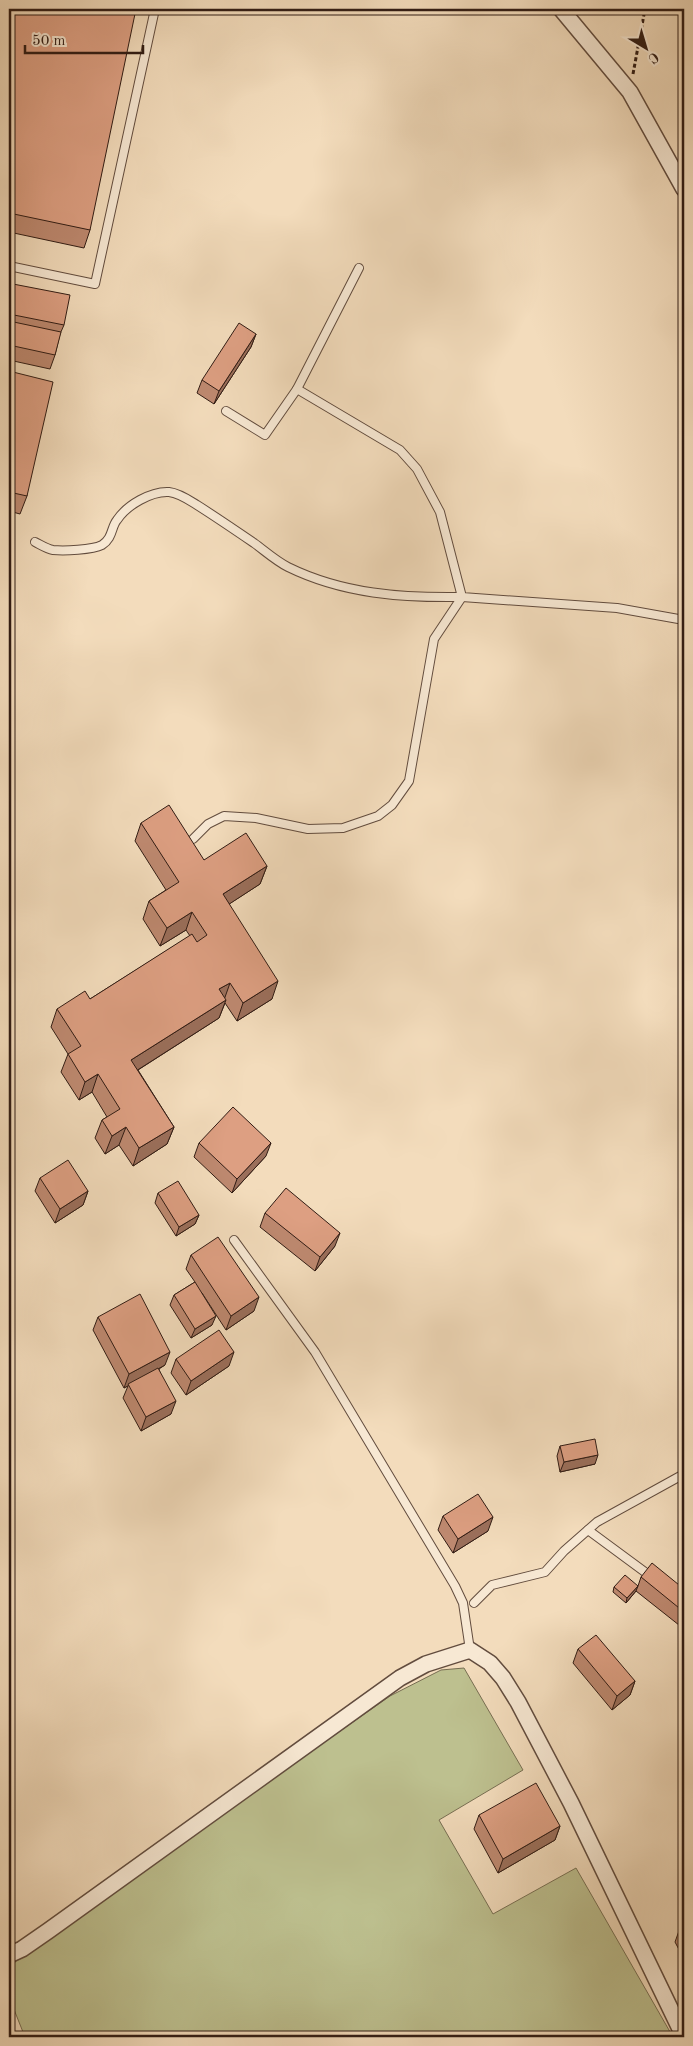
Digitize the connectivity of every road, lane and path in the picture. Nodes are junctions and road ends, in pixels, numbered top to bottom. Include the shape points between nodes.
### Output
1 (155, 9) edge
2 (561, 9) edge
3 (645, 9) edge
4 (630, 92) junction
5 (684, 189) edge
6 (9, 266) edge
7 (359, 268) dead end
8 (297, 389) junction
9 (226, 411) dead end
10 (36, 542) dead end
11 (462, 597) junction
12 (684, 620) edge
13 (193, 838) dead end
14 (234, 1240) dead end
15 (684, 1475) edge
16 (588, 1530) junction
17 (660, 1583) edge
18 (474, 1603) dead end
19 (470, 1650) junction
20 (9, 1955) edge
21 (684, 2037) edge

1 - 6 lane via 95,284
2 - 4 street
3 - 4 path
4 - 5 street
7 - 8 lane
8 - 9 lane via 265,435
8 - 11 lane via 400,450 417,469 440,512
10 - 11 lane via 51,550 102,544 113,532 116,520 127,510 145,498 170,492 213,515 286,567 336,586 420,598
11 - 12 lane via 617,608
11 - 13 lane via 434,639 409,781 392,805 378,816 343,828 308,829 256,818 224,816 208,824
14 - 19 lane via 315,1352 455,1586 463,1603
15 - 16 lane
16 - 17 lane
16 - 18 lane via 545,1572 492,1584
19 - 20 street via 426,1664 400,1678 56,1926
19 - 21 street via 490,1663 518,1702 571,1802

